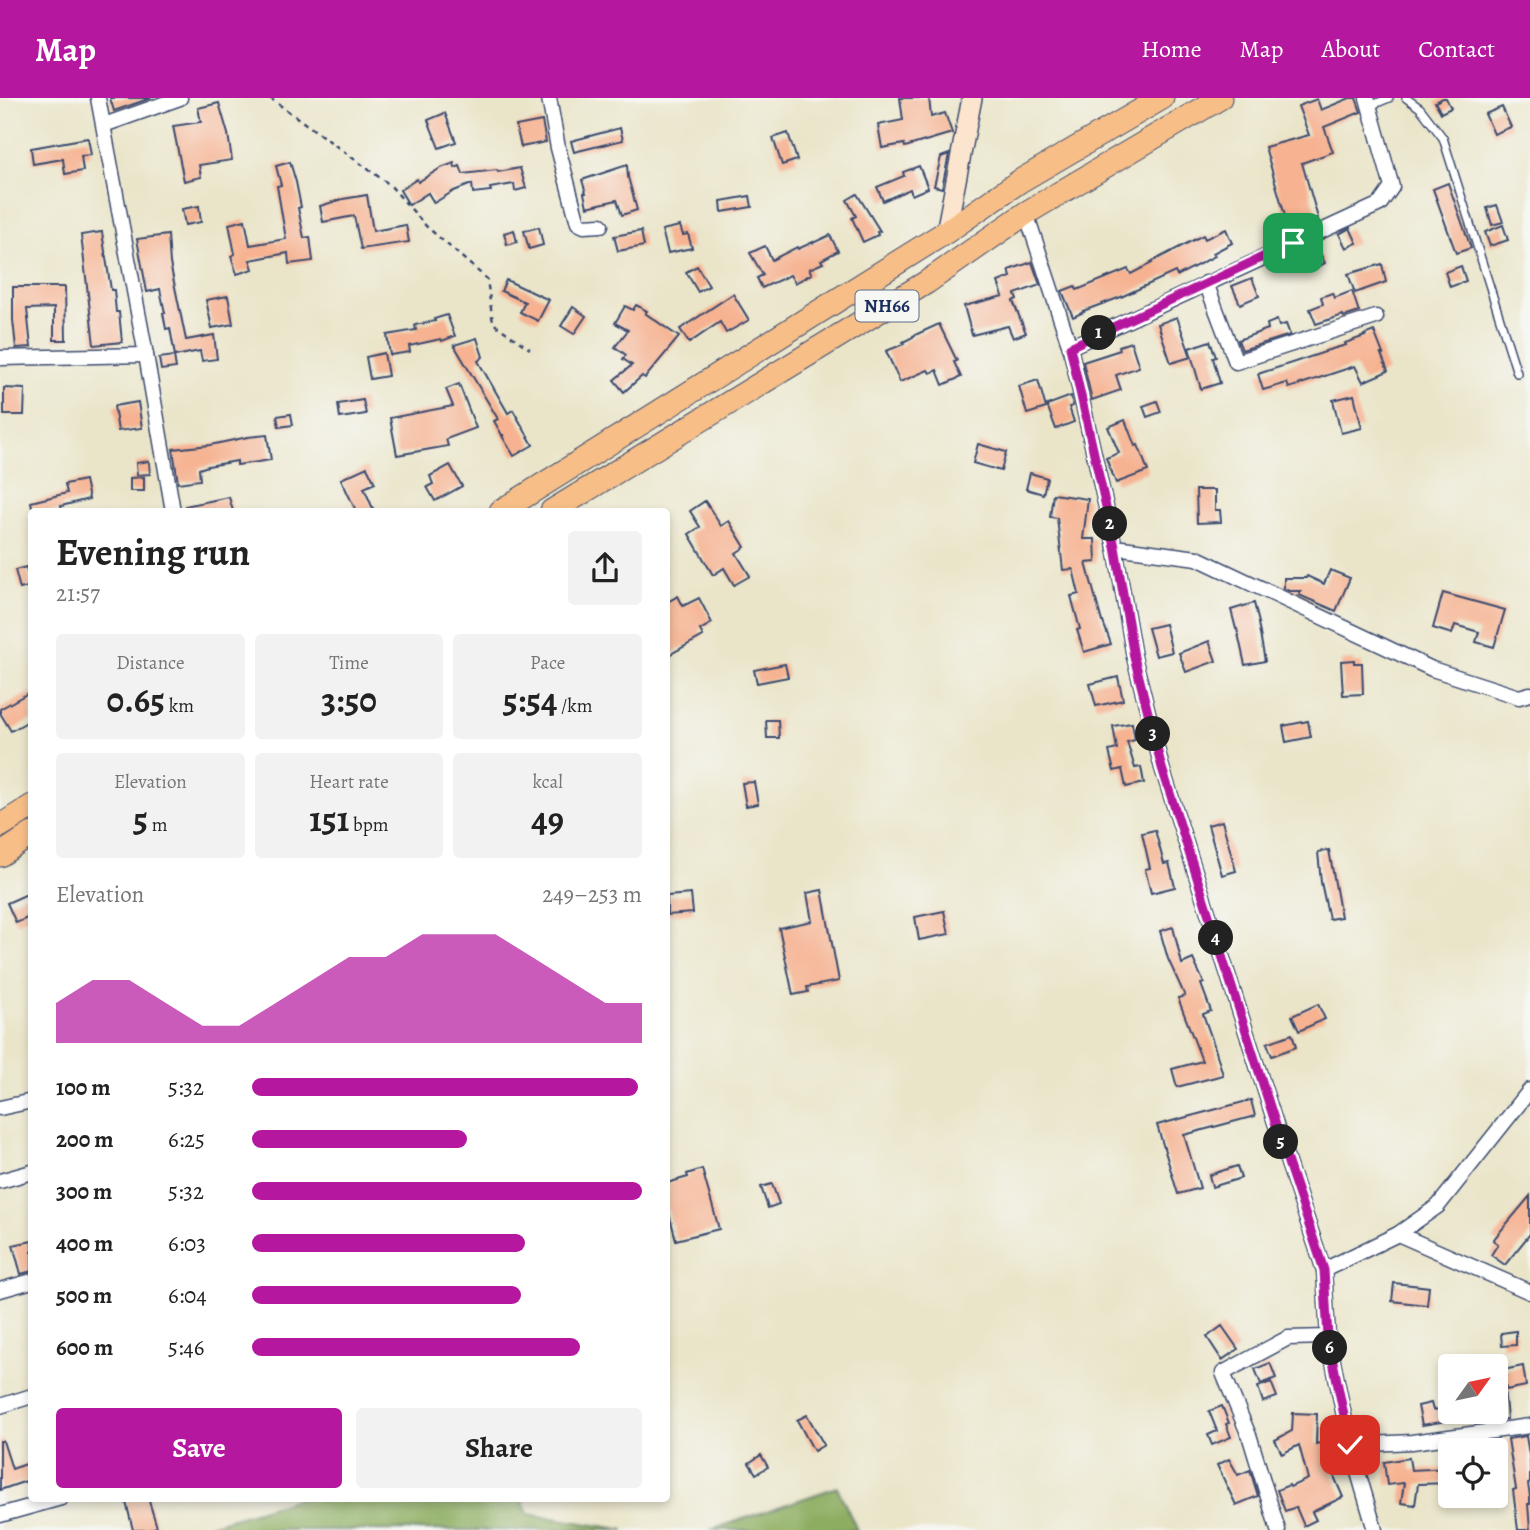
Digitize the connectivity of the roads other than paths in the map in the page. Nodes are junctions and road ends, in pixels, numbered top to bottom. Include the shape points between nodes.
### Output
1 (99, 98) edge
2 (180, 98) edge
3 (549, 98) edge
4 (972, 98) edge
5 (1161, 98) edge
6 (1220, 98) edge
7 (1389, 98) edge
8 (1406, 98) edge
9 (1368, 102) edge
10 (104, 125) junction
11 (1026, 213) junction
12 (601, 225) dead end
13 (946, 232) junction
14 (1206, 283) junction
15 (1376, 317) dead end
16 (1070, 347) junction
17 (146, 355) junction
18 (0, 358) edge
19 (1517, 373) dead end
20 (172, 508) edge
21 (506, 508) edge
22 (557, 508) edge
23 (1115, 547) junction
24 (1530, 694) edge
25 (28, 808) edge
26 (0, 826) edge
27 (28, 837) edge
28 (0, 855) edge
29 (1530, 1090) edge
30 (28, 1102) edge
31 (0, 1108) edge
32 (28, 1173) edge
33 (0, 1181) edge
34 (1398, 1234) junction
35 (1324, 1270) junction
36 (28, 1282) edge
37 (0, 1290) edge
38 (1530, 1292) edge
39 (1328, 1337) junction
40 (28, 1397) edge
41 (0, 1406) edge
42 (1530, 1426) edge
43 (1350, 1445) junction
44 (47, 1502) edge
45 (0, 1515) edge
46 (1278, 1530) edge
47 (1375, 1530) edge

1 - 10 street
2 - 10 street
3 - 12 street via 578,223
4 - 13 main road
5 - 13 highway, NH66 via 1020,181
6 - 11 highway, NH66
7 - 9 lane
8 - 19 lane via 1443,138
9 - 14 street via 1392,187 1380,204
10 - 17 street
11 - 16 street
11 - 22 highway, NH66 via 927,282
13 - 21 highway, NH66
14 - 15 street via 1236,362
14 - 16 street
16 - 23 street
17 - 18 street
17 - 20 street
23 - 24 street via 1197,558 1432,668 1519,697
23 - 35 street via 1134,657 1162,768
25 - 26 highway
27 - 28 highway
29 - 34 street via 1438,1206
30 - 31 street
32 - 33 street
34 - 35 street
34 - 38 street
35 - 39 street
36 - 37 street
39 - 43 street
39 - 46 street via 1288,1338 1223,1373 1250,1438
40 - 41 street
42 - 43 street via 1412,1442
43 - 47 street
44 - 45 street

